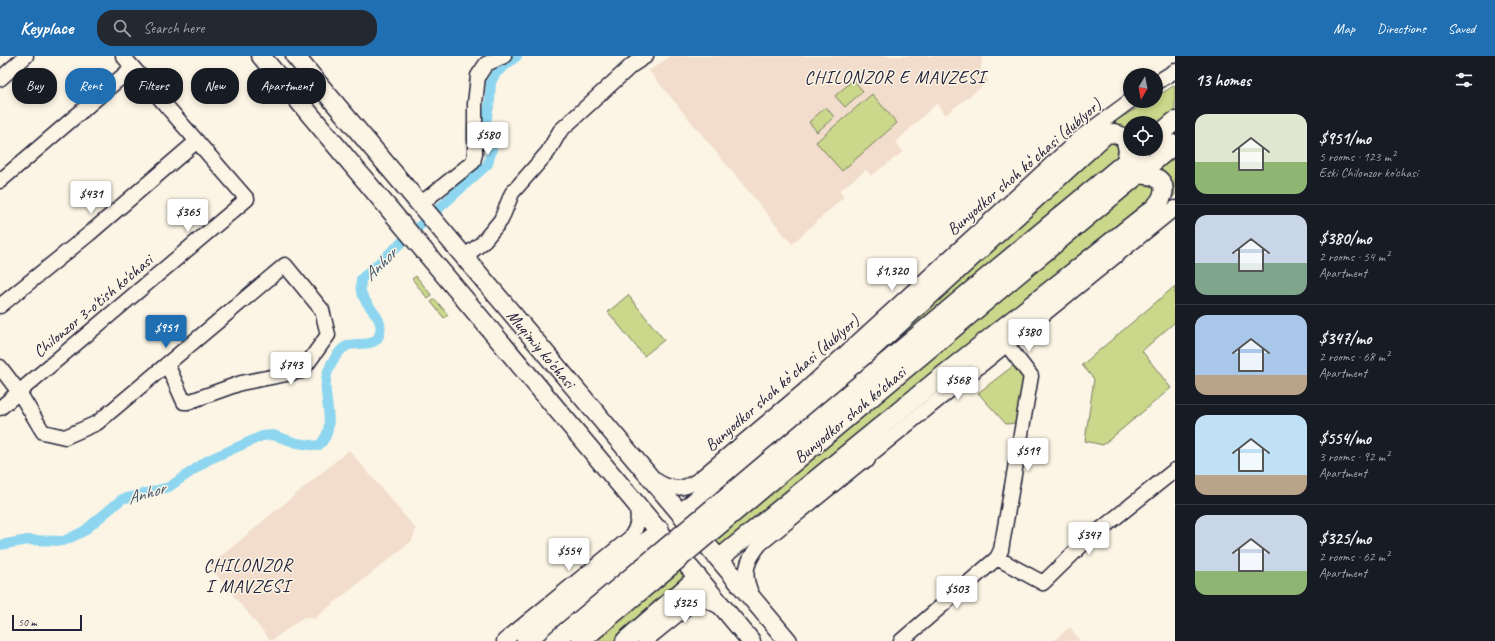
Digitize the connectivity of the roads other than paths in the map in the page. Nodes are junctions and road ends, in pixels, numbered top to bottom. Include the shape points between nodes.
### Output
1 (26, 56) edge
2 (123, 56) edge
3 (261, 56) edge
4 (295, 56) edge
5 (504, 56) edge
6 (646, 56) edge
7 (132, 68) edge
8 (1175, 71) edge
9 (124, 75) edge
10 (0, 79) edge
11 (1163, 79) edge
12 (164, 104) edge
13 (1123, 106) edge
14 (1175, 121) edge
15 (1163, 131) edge
16 (197, 141) junction
17 (1175, 144) edge
18 (1138, 156) edge
19 (1131, 169) junction
20 (0, 181) edge
21 (421, 207) junction
22 (1175, 208) edge
23 (464, 257) junction
24 (1004, 275) junction
25 (0, 306) edge
26 (1007, 345) junction
27 (168, 364) junction
28 (0, 367) edge
29 (19, 392) junction
30 (0, 408) edge
31 (862, 452) junction
32 (1175, 470) edge
33 (648, 474) junction
34 (632, 498) junction
35 (681, 513) junction
36 (660, 530) junction
37 (720, 558) junction
38 (997, 558) junction
39 (698, 577) junction
40 (757, 604) junction
41 (729, 614) junction
42 (504, 641) edge
43 (526, 641) edge
44 (555, 641) edge
45 (581, 641) edge
46 (625, 641) edge
47 (645, 641) edge
48 (751, 641) edge
49 (788, 641) edge
50 (901, 641) edge

1 - 10 street
2 - 7 street, Chilonzor 3-o'tish ko'chasi
3 - 34 main road, Muqimiy ko'chasi
4 - 21 main road, Muqimiy ko'chasi
5 - 21 street via 486,64 478,76 473,162
6 - 23 street via 632,65 560,131 548,152 512,193 501,220 482,242
8 - 11 street
9 - 20 street
12 - 16 street, Chilonzor 3-o'tish ko'chasi
13 - 33 street, Bunyodkor shoh koʻchasi (dublyor) via 1081,137 805,390 698,480 686,486 673,488
14 - 15 main road
16 - 25 street
16 - 29 street, Chilonzor 3-o'tish ko'chasi via 248,199
17 - 19 main road, Bunyodkor shoh ko'chasi
18 - 19 main road, Bunyodkor shoh ko'chasi
19 - 24 main road, Bunyodkor shoh ko'chasi
19 - 31 main road via 1162,182 1162,197 1154,208
19 - 35 main road via 1125,138 1114,133 1106,134 854,365
21 - 23 main road, Muqimiy ko'chasi
22 - 26 street
23 - 33 main road, Muqimiy ko'chasi
24 - 44 main road, Bunyodkor shoh ko'chasi, bridge
24 - 45 main road, Bunyodkor shoh ko'chasi, bridge
26 - 31 street
26 - 38 street via 1031,376 1004,541
27 - 27 street via 184,402 241,383 302,371 328,335 322,310 285,265
27 - 29 street via 97,423 65,437 43,432
28 - 29 street
29 - 30 street
31 - 37 main road
31 - 40 street via 760,544 750,557 745,576
32 - 38 street via 1085,542 1043,583
33 - 35 main road, Muqimiy ko'chasi
34 - 36 main road, Muqimiy ko'chasi
34 - 42 street via 637,507 638,519 630,538
35 - 37 main road, Muqimiy ko'chasi
36 - 39 main road, Muqimiy ko'chasi
36 - 43 main road
37 - 40 main road, Muqimiy ko'chasi
38 - 50 street
39 - 41 main road, Muqimiy ko'chasi
39 - 46 main road
40 - 49 main road, Muqimiy ko'chasi
41 - 47 street via 710,602 699,600 686,607
41 - 48 main road, Muqimiy ko'chasi

